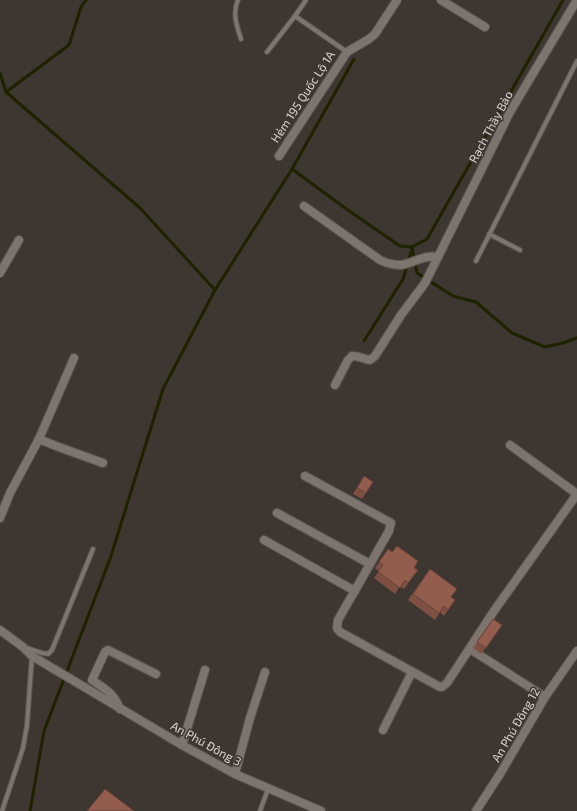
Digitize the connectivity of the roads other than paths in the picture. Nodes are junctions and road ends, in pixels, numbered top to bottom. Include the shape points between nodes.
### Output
1 (238, 0) edge
2 (306, 0) edge
3 (397, 0) edge
4 (441, 0) edge
5 (577, 0) edge
6 (295, 16) junction
7 (485, 27) dead end
8 (241, 39) dead end
9 (267, 52) dead end
10 (347, 52) junction
11 (577, 61) edge
12 (279, 156) dead end
13 (304, 206) dead end
14 (490, 234) junction
15 (19, 240) dead end
16 (520, 250) dead end
17 (438, 257) junction
18 (476, 261) dead end
19 (0, 273) edge
20 (74, 358) dead end
21 (335, 385) dead end
22 (40, 439) junction
23 (510, 445) dead end
24 (103, 463) dead end
25 (305, 476) dead end
26 (577, 494) edge
27 (277, 513) dead end
28 (0, 518) edge
29 (264, 540) dead end
30 (93, 549) dead end
31 (370, 564) junction
32 (355, 591) junction
33 (0, 630) edge
34 (22, 647) junction
35 (470, 649) junction
36 (577, 651) edge
37 (32, 656) junction
38 (205, 670) dead end
39 (265, 672) dead end
40 (412, 672) junction
41 (156, 674) dead end
42 (545, 697) junction
43 (120, 709) junction
44 (383, 730) dead end
45 (182, 745) junction
46 (234, 774) junction
47 (268, 788) junction
48 (2, 811) edge
49 (260, 811) edge
50 (321, 811) edge
51 (476, 811) edge

1 - 8 lane via 235,14
2 - 6 lane
3 - 10 street, Hẻm 195 Quốc Lộ 1A via 375,34
4 - 7 street
5 - 17 street, Rạch Thầy Bảo via 510,112
6 - 9 lane
6 - 10 lane
10 - 12 street, Hẻm 195 Quốc Lộ 1A
11 - 14 lane
13 - 17 street via 380,260 390,264 402,264 430,256
14 - 16 lane
14 - 18 lane
15 - 19 street
17 - 21 street, Rạch Thầy Bảo via 425,282 375,356 370,360 352,356
20 - 22 street
22 - 24 street
22 - 28 street via 10,493
23 - 26 street
25 - 31 street via 391,523
26 - 35 street
27 - 31 street
29 - 32 street
30 - 34 lane via 52,650 48,654
31 - 32 street
32 - 40 street via 338,620 337,628
33 - 34 street
34 - 37 street
35 - 40 street via 447,683 442,686
35 - 42 street
36 - 42 street, An Phú Đông 12
37 - 43 street, An Phú Đông 3
37 - 48 lane via 23,748
38 - 45 street
39 - 46 street
40 - 44 street
41 - 43 street via 108,650 105,652 92,680 113,695
42 - 51 street, An Phú Đông 12
43 - 45 street, An Phú Đông 3
45 - 46 street, An Phú Đông 3
46 - 47 street, An Phú Đông 3
47 - 49 lane
47 - 50 street, An Phú Đông 3

